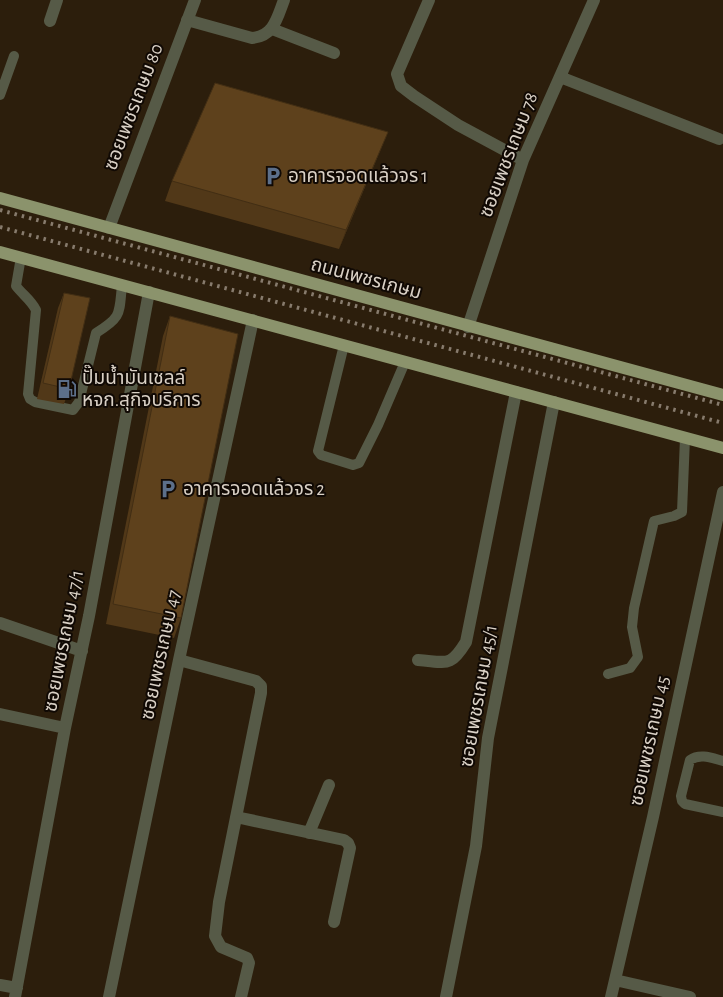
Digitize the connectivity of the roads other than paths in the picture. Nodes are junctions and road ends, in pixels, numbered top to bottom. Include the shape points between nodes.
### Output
1 (57, 0) edge
2 (195, 0) edge
3 (284, 0) edge
4 (429, 0) edge
5 (594, 0) edge
6 (187, 20) junction
7 (50, 22) dead end
8 (272, 29) junction
9 (334, 53) dead end
10 (14, 56) dead end
11 (560, 77) junction
12 (0, 95) edge
13 (719, 139) dead end
14 (524, 160) junction
15 (0, 198) edge
16 (109, 228) junction
17 (0, 252) edge
18 (21, 257) junction
19 (122, 285) junction
20 (149, 292) junction
21 (253, 320) junction
22 (468, 327) junction
23 (344, 345) junction
24 (405, 362) junction
25 (516, 392) junction
26 (723, 395) edge
27 (554, 402) junction
28 (685, 438) junction
29 (723, 448) edge
30 (723, 492) edge
31 (0, 623) edge
32 (82, 651) junction
33 (179, 660) junction
34 (418, 660) dead end
35 (608, 674) dead end
36 (0, 714) edge
37 (65, 728) junction
38 (723, 761) edge
39 (329, 785) dead end
40 (723, 812) edge
41 (236, 816) junction
42 (309, 833) junction
43 (334, 922) dead end
44 (615, 980) junction
45 (0, 985) edge
46 (16, 993) edge
47 (109, 997) edge
48 (241, 997) edge
49 (446, 997) edge
50 (611, 997) edge
51 (690, 997) edge

1 - 7 street
2 - 6 street, ซอยเพชรเกษม 80
3 - 8 street
4 - 14 street via 396,74 400,86 458,125
5 - 11 street, ซอยเพชรเกษม 78
6 - 8 street via 252,38 262,37
6 - 16 street, ซอยเพชรเกษม 80
8 - 9 street
10 - 12 lane
11 - 13 street
11 - 14 street, ซอยเพชรเกษม 78
14 - 22 street, ซอยเพชรเกษม 78
15 - 16 main road, ถนนเพชรเกษม
16 - 22 main road, ถนนเพชรเกษม
17 - 18 main road
18 - 19 main road
18 - 19 lane via 16,286 32,301 36,310 28,394 35,402 72,410 80,402 96,333 113,322 120,310
19 - 20 main road
20 - 21 main road
20 - 32 street, ซอยเพชรเกษม 47/1
21 - 23 main road
21 - 33 street, ซอยเพชรเกษม 47
22 - 26 main road, ถนนเพชรเกษม
23 - 24 main road
23 - 24 lane via 318,451 321,455 353,465 359,463
24 - 25 main road
25 - 27 main road
25 - 34 street via 466,642 457,656 448,662
27 - 28 main road
27 - 49 street, ซอยเพชรเกษม 45/1 via 488,738 476,846
28 - 29 main road
28 - 35 lane via 682,512 654,521 634,608 632,627 638,656 630,668
30 - 44 street, ซอยเพชรเกษม 45
31 - 32 street
32 - 37 street, ซอยเพชรเกษม 47/1
33 - 41 street via 256,681 261,686
33 - 47 street, ซอยเพชรเกษม 47
36 - 37 street
37 - 46 street, ซอยเพชรเกษม 47/1
38 - 40 lane via 701,756 690,760 680,796 685,804
39 - 42 street
41 - 42 street
41 - 48 street via 215,936 221,947 247,958 249,963
42 - 43 street via 344,840 350,848
44 - 50 street, ซอยเพชรเกษม 45
44 - 51 street
45 - 46 street

